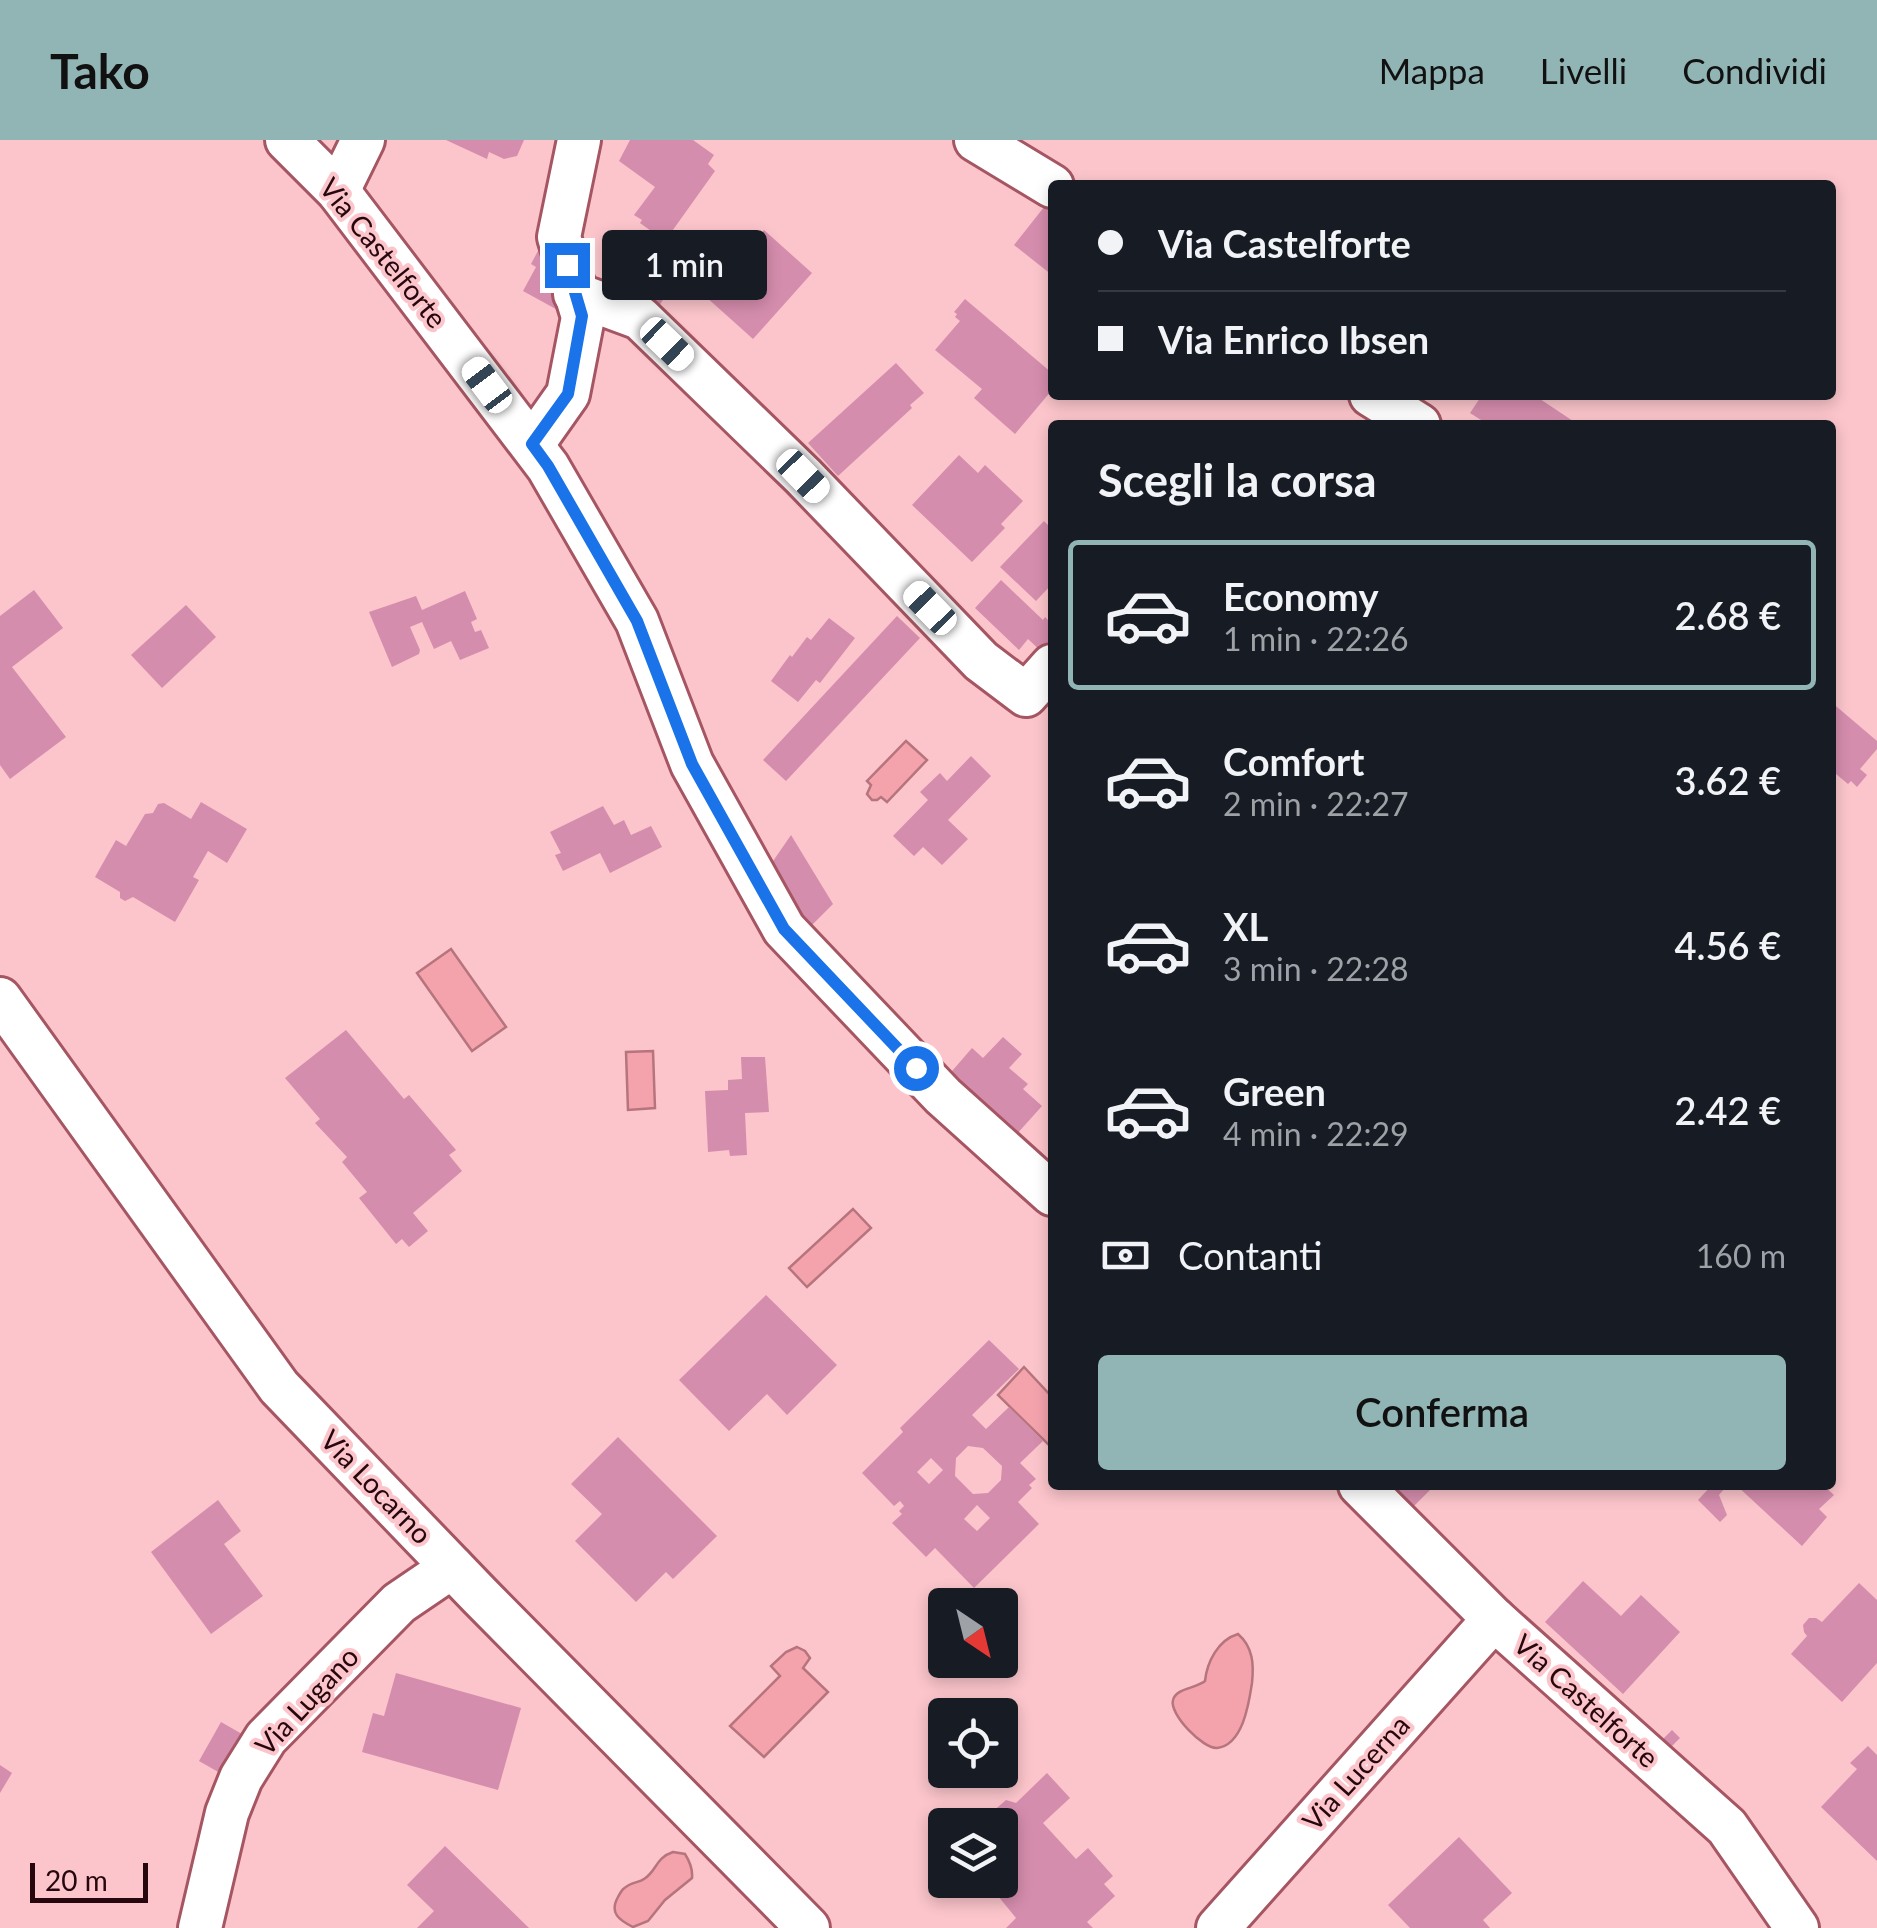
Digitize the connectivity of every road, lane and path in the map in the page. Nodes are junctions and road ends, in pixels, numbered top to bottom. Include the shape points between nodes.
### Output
1 (287, 140) edge
2 (362, 140) edge
3 (579, 140) edge
4 (976, 140) edge
5 (1048, 184) edge
6 (338, 191) junction
7 (575, 294) junction
8 (1379, 400) edge
9 (1411, 420) edge
10 (532, 444) junction
11 (1048, 670) edge
12 (0, 999) edge
13 (1048, 1190) edge
14 (1365, 1490) edge
15 (452, 1566) junction
16 (1494, 1618) junction
17 (200, 1928) edge
18 (808, 1928) edge
19 (1218, 1928) edge
20 (1797, 1928) edge

1 - 6 street, Via Castelforte
2 - 6 street
3 - 7 street via 558,237
4 - 5 street
6 - 10 street, Via Castelforte
7 - 10 street via 582,316 568,394
7 - 11 street via 640,318 980,661 1026,694
8 - 9 street
10 - 13 street, Via Castelforte via 637,621 692,764 784,929 943,1096
12 - 15 street, Via Locarno via 279,1387
14 - 16 street, Via Castelforte
15 - 17 street, Via Lugano via 399,1604 266,1738 227,1813
15 - 18 street, Via Locarno
16 - 19 street, Via Lucerna
16 - 20 street, Via Castelforte via 1728,1827

